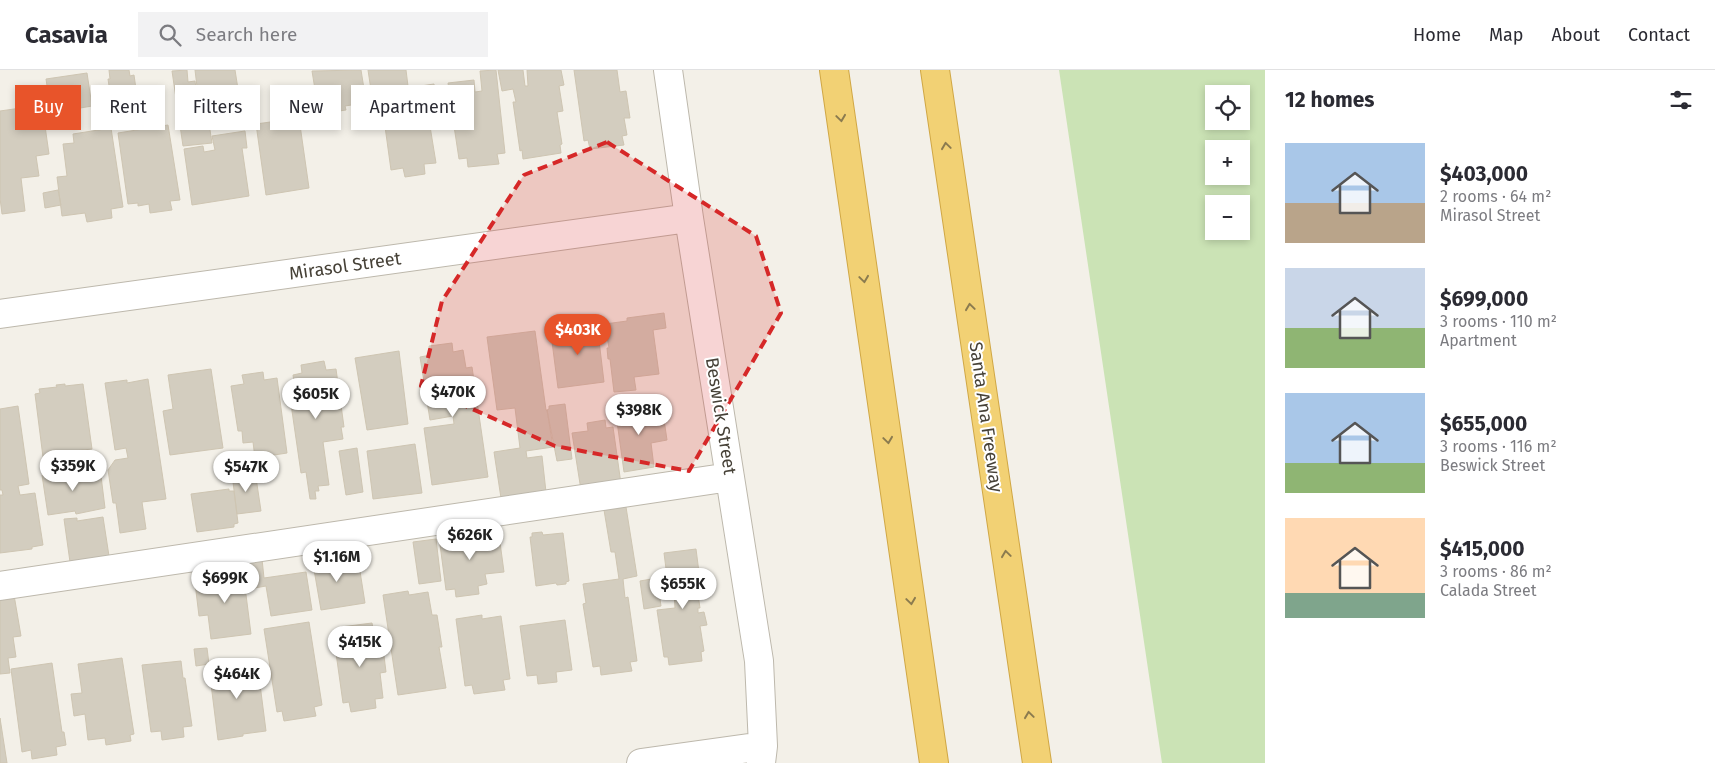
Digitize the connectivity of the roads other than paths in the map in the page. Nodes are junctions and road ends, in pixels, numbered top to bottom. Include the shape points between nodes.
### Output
1 (668, 70) edge
2 (834, 70) edge
3 (935, 70) edge
4 (689, 218) junction
5 (0, 314) edge
6 (730, 477) junction
7 (0, 586) edge
8 (762, 754) edge
9 (641, 763) edge
10 (934, 763) edge
11 (1037, 763) edge

1 - 4 street, Beswick Street
2 -> 10 highway
11 -> 3 highway, Santa Ana Freeway
4 - 5 street, Mirasol Street
4 - 6 street, Beswick Street
6 - 7 street
6 - 8 street, Beswick Street via 759,661
8 - 9 street

